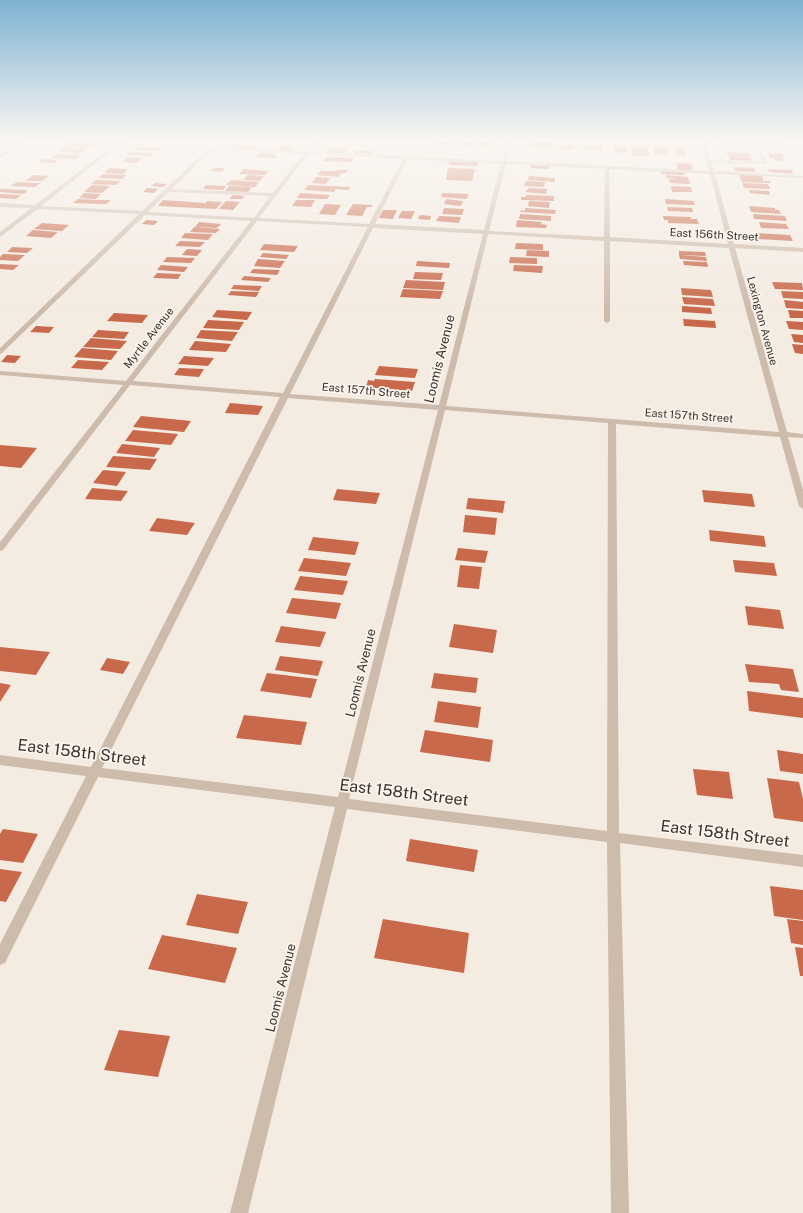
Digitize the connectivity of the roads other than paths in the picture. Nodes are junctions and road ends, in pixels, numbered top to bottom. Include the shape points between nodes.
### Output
1 (48, 198) edge
2 (160, 198) edge
3 (271, 198) edge
4 (385, 198) edge
5 (495, 198) edge
6 (607, 198) edge
7 (718, 198) edge
8 (0, 205) edge
9 (36, 207) junction
10 (144, 213) junction
11 (255, 220) junction
12 (371, 226) junction
13 (486, 232) junction
14 (0, 235) edge
15 (607, 239) junction
16 (731, 246) junction
17 (803, 250) edge
18 (607, 320) dead end
19 (0, 352) edge
20 (0, 373) edge
21 (128, 383) junction
22 (285, 395) junction
23 (442, 408) junction
24 (612, 421) junction
25 (783, 434) junction
26 (803, 436) edge
27 (803, 506) edge
28 (0, 548) edge
29 (0, 760) edge
30 (94, 772) junction
31 (342, 803) junction
32 (613, 836) junction
33 (803, 861) edge
34 (0, 958) edge
35 (239, 1213) edge
36 (620, 1213) edge

1 - 9 street
2 - 10 street
3 - 11 street, Myrtle Avenue
4 - 12 street
5 - 13 street, Loomis Avenue
6 - 15 street
7 - 16 street, Lexington Avenue
8 - 9 street, East 156th Street
9 - 10 street, East 156th Street
9 - 14 street
10 - 11 street, East 156th Street
10 - 19 street
11 - 12 street, East 156th Street
11 - 21 street, Myrtle Avenue
12 - 13 street, East 156th Street
12 - 22 street
13 - 15 street, East 156th Street
13 - 23 street, Loomis Avenue
15 - 16 street, East 156th Street
15 - 18 street
16 - 17 street, East 156th Street
16 - 25 street, Lexington Avenue
20 - 21 street, East 157th Street
21 - 22 street, East 157th Street
21 - 28 street, Myrtle Avenue
22 - 23 street, East 157th Street
22 - 30 street
23 - 24 street, East 157th Street
23 - 31 street, Loomis Avenue
24 - 25 street, East 157th Street
24 - 32 street
25 - 26 street, East 157th Street
25 - 27 street, Lexington Avenue
29 - 30 street, East 158th Street
30 - 31 street, East 158th Street
30 - 34 street
31 - 32 street, East 158th Street
31 - 35 street, Loomis Avenue
32 - 33 street, East 158th Street
32 - 36 street

